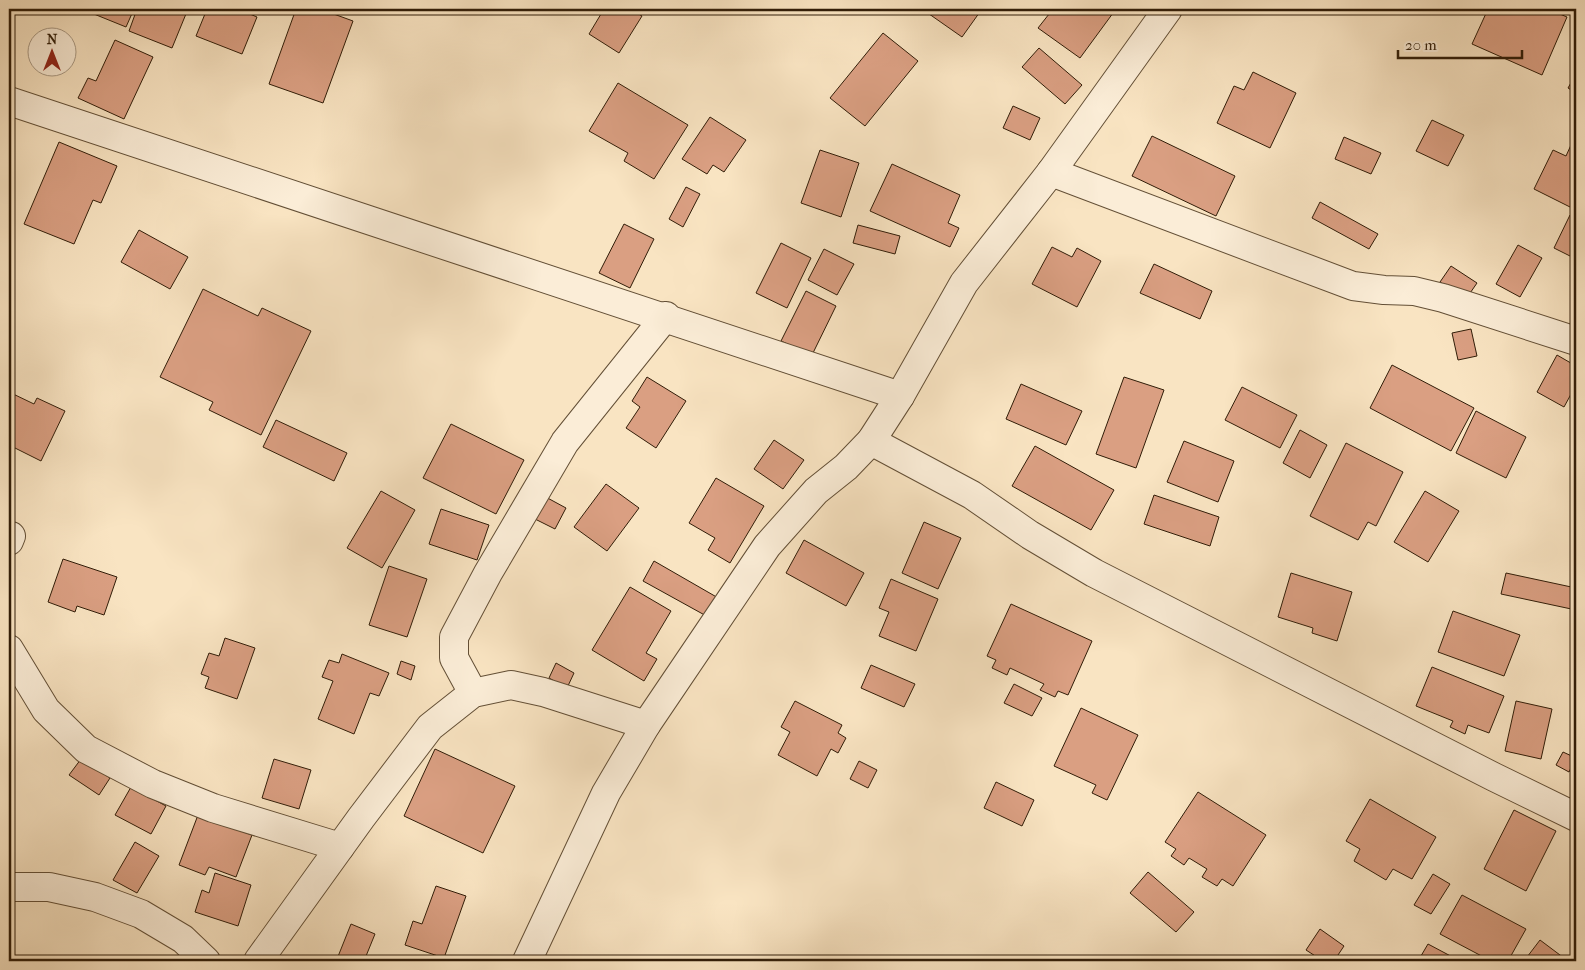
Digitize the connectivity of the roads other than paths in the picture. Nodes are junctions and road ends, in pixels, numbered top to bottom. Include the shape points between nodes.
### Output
1 (1168, 9) edge
2 (9, 101) edge
3 (1051, 172) junction
4 (666, 316) junction
5 (1576, 341) edge
6 (900, 396) junction
7 (871, 441) junction
8 (9, 648) edge
9 (473, 693) junction
10 (646, 725) junction
11 (1576, 816) edge
12 (340, 847) junction
13 (9, 887) edge
14 (206, 961) edge
15 (258, 961) edge
16 (527, 961) edge

1 - 3 street
2 - 4 street
3 - 5 street via 1353,286 1414,291 1443,298
3 - 6 street via 964,283
4 - 6 street
4 - 9 street via 564,442 454,637 454,658
6 - 7 street
7 - 10 street via 816,491 767,546
7 - 11 street via 972,495 1094,573
8 - 12 street via 46,710 86,749 153,784 213,808
9 - 10 street via 510,685 543,692
9 - 12 street via 430,727
10 - 16 street via 606,793
12 - 15 street
13 - 14 street via 49,887 95,897 141,914 183,939

